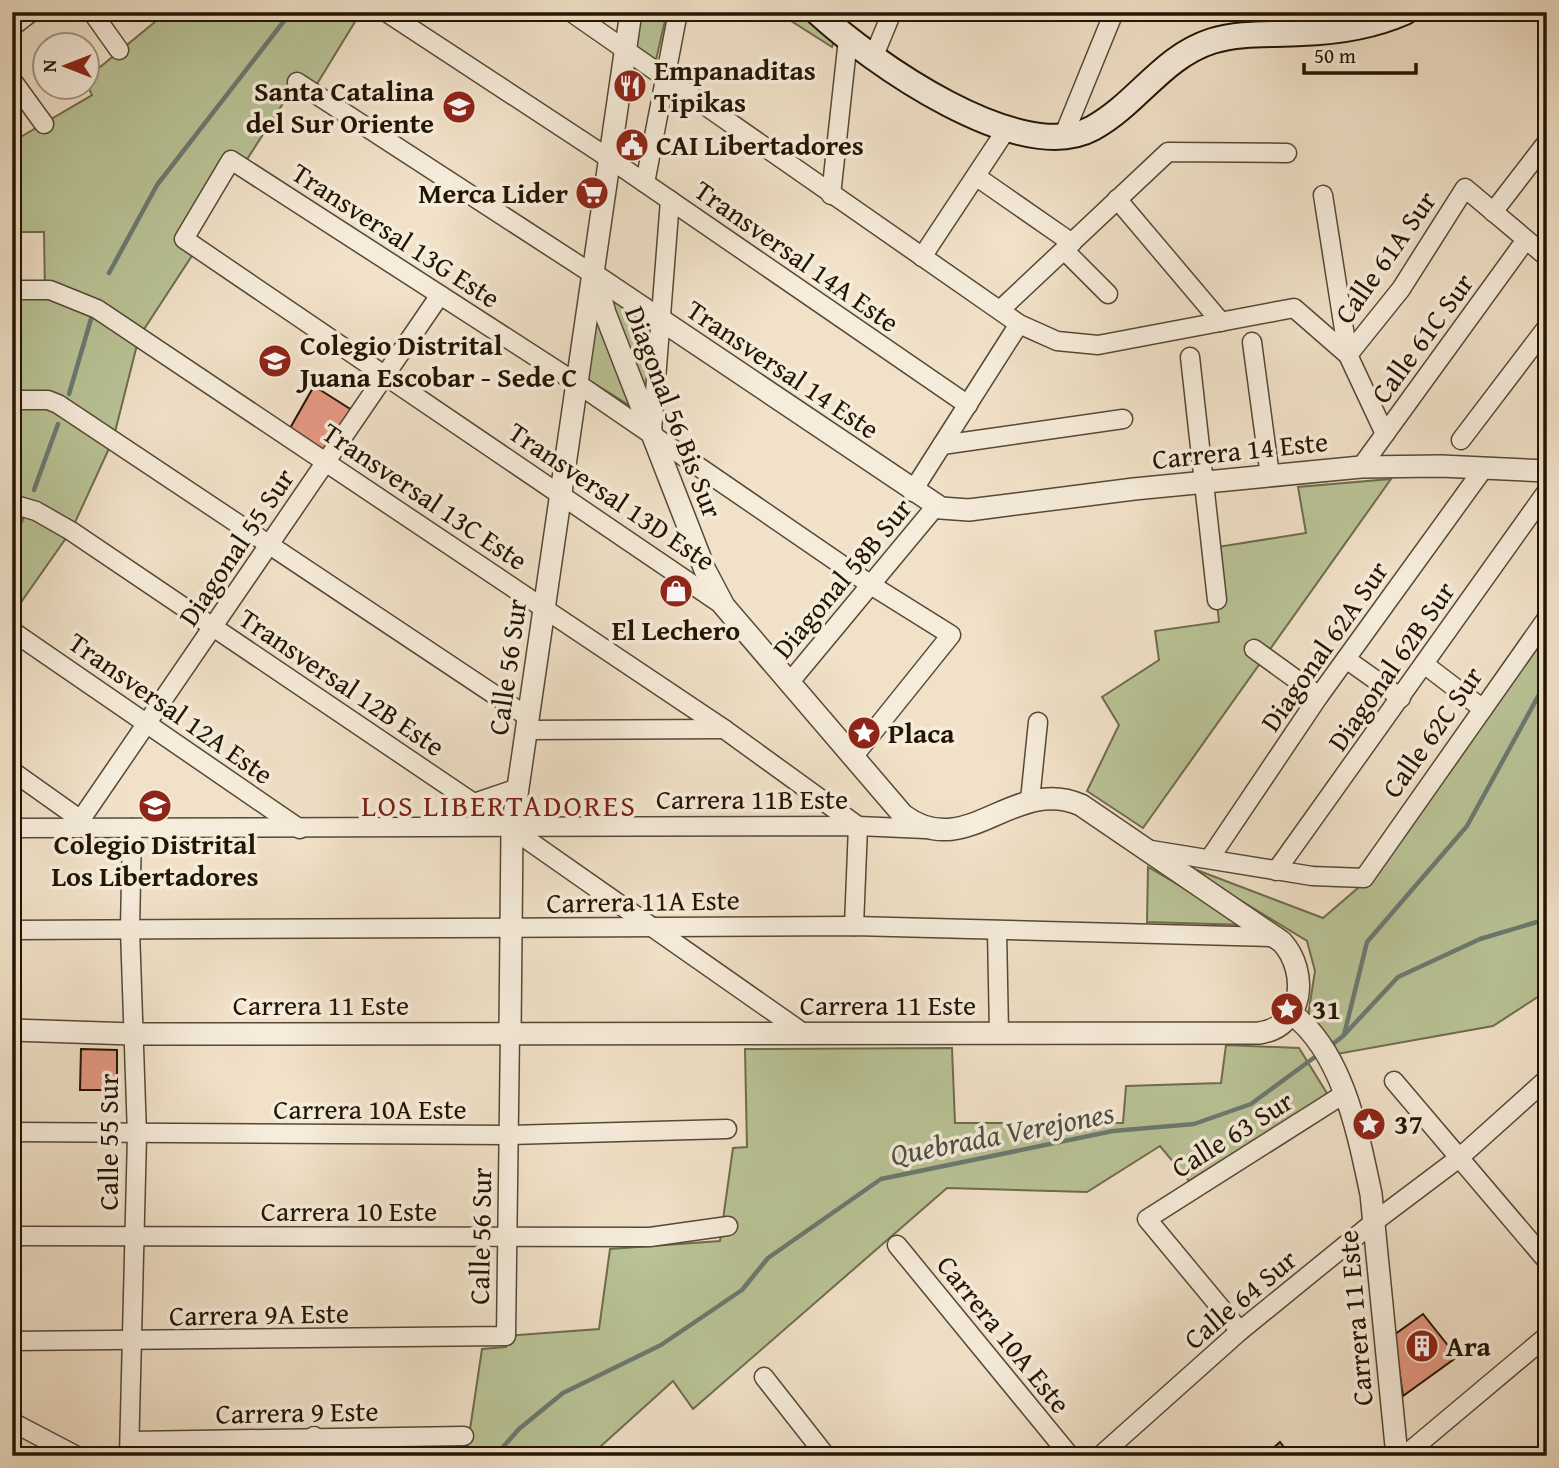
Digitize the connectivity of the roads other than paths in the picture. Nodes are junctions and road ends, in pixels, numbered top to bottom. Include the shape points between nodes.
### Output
1 (29, 12) edge
2 (92, 12) edge
3 (386, 12) edge
4 (571, 12) edge
5 (631, 12) edge
6 (678, 12) edge
7 (817, 12) edge
8 (892, 12) edge
9 (1114, 12) edge
10 (1405, 12) edge
11 (12, 25) edge
12 (848, 39) junction
13 (626, 49) junction
14 (119, 50) dead end
15 (873, 58) junction
16 (666, 77) junction
17 (12, 80) edge
18 (297, 82) dead end
19 (44, 124) dead end
20 (1008, 127) junction
21 (1063, 137) junction
22 (1547, 142) edge
23 (1287, 153) dead end
24 (610, 159) junction
25 (978, 177) junction
26 (645, 183) junction
27 (831, 195) junction
28 (1323, 195) dead end
29 (1117, 199) junction
30 (670, 200) junction
31 (1493, 212) junction
32 (184, 239) joint
33 (1525, 241) junction
34 (1068, 246) junction
35 (922, 257) junction
36 (1547, 257) edge
37 (594, 275) junction
38 (12, 290) edge
39 (1108, 294) dead end
40 (440, 295) junction
41 (1000, 310) junction
42 (661, 319) junction
43 (1222, 322) junction
44 (1019, 324) junction
45 (1547, 327) edge
46 (1252, 342) dead end
47 (1348, 355) junction
48 (1190, 357) dead end
49 (385, 375) junction
50 (578, 384) junction
51 (12, 400) edge
52 (968, 405) junction
53 (1123, 419) dead end
54 (652, 434) junction
55 (1385, 434) junction
56 (1461, 440) dead end
57 (942, 445) junction
58 (326, 462) junction
59 (1361, 467) junction
60 (1484, 468) junction
61 (1547, 471) edge
62 (1270, 476) junction
63 (1204, 482) junction
64 (1547, 491) edge
65 (912, 492) junction
66 (561, 495) junction
67 (12, 504) edge
68 (938, 507) junction
69 (269, 545) junction
70 (871, 584) junction
71 (1217, 600) dead end
72 (723, 606) junction
73 (544, 607) junction
74 (1547, 618) edge
75 (213, 627) junction
76 (12, 631) edge
77 (1254, 649) dead end
78 (1346, 659) junction
79 (1424, 664) junction
80 (789, 683) junction
81 (1319, 696) junction
82 (1401, 698) junction
83 (1483, 709) junction
84 (1038, 722) dead end
85 (147, 723) junction
86 (527, 724) junction
87 (724, 729) junction
88 (853, 757) junction
89 (12, 771) edge
90 (518, 788) junction
91 (1030, 800) junction
92 (474, 803) junction
93 (78, 824) junction
94 (858, 826) junction
95 (12, 828) edge
96 (132, 828) junction
97 (300, 829) junction
98 (512, 829) junction
99 (925, 829) junction
100 (1145, 849) junction
101 (1210, 858) junction
102 (1276, 871) junction
103 (854, 926) junction
104 (653, 927) junction
105 (511, 929) junction
106 (12, 930) edge
107 (130, 930) junction
108 (997, 930) junction
109 (1275, 937) junction
110 (1291, 1013) junction
111 (12, 1030) edge
112 (510, 1032) junction
113 (802, 1032) junction
114 (999, 1033) junction
115 (133, 1034) junction
116 (1547, 1079) edge
117 (1394, 1081) dead end
118 (1341, 1085) junction
119 (727, 1129) dead end
120 (12, 1132) edge
121 (137, 1135) junction
122 (509, 1135) junction
123 (1459, 1158) junction
124 (1374, 1222) junction
125 (728, 1226) dead end
126 (12, 1236) edge
127 (508, 1236) junction
128 (135, 1238) junction
129 (897, 1245) dead end
130 (1547, 1261) edge
131 (1240, 1331) junction
132 (506, 1336) joint
133 (1547, 1336) edge
134 (12, 1341) edge
135 (133, 1342) junction
136 (764, 1377) dead end
137 (12, 1422) edge
138 (314, 1436) junction
139 (464, 1436) dead end
140 (130, 1449) edge
141 (77, 1456) edge
142 (313, 1456) edge
143 (826, 1456) edge
144 (1070, 1456) edge
145 (1100, 1456) edge
146 (1397, 1456) edge
147 (1404, 1456) edge

1 - 11 street
2 - 14 street
3 - 24 street, Transversal 14A Este
4 - 13 street
5 - 13 street, Calle 56 Sur
6 - 16 street
7 - 12 main road
8 - 15 street
9 - 21 street
10 - 21 main road via 1350,28 1247,35 1202,44 1165,65 1105,121
12 - 15 main road
12 - 27 street
13 - 16 street
13 - 24 street, Calle 56 Sur
15 - 20 main road via 973,115
16 - 26 street
16 - 27 street
17 - 19 street
18 - 37 street
20 - 21 main road
20 - 25 street
22 - 31 street
23 - 29 street via 1167,152
24 - 26 street, Transversal 14A Este
24 - 37 street, Calle 56 Sur
25 - 34 street
25 - 35 street
26 - 30 street, Transversal 14A Este
27 - 35 street
28 - 47 street, Calle 61A Sur
29 - 34 street
29 - 43 street
30 - 42 street
30 - 52 street, Transversal 14A Este
31 - 33 street
31 - 47 street, Calle 61A Sur via 1465,188 1401,289
32 - 40 street, Transversal 13G Este via 231,160
32 - 49 street, Transversal 13D Este
33 - 36 street
33 - 55 street, Calle 61C Sur
34 - 39 street
34 - 41 street
35 - 41 street
37 - 42 street, Transversal 14 Este
37 - 50 street, Calle 56 Sur
37 - 54 street, Diagonal 56 Bis Sur
38 - 58 street, Transversal 13C Este via 50,290 97,309
40 - 49 street, Diagonal 55 Sur
40 - 50 street, Transversal 13G Este
41 - 44 street
42 - 54 street
42 - 65 street, Transversal 14 Este
43 - 44 street via 1112,343 1070,344
43 - 47 street, Calle 61A Sur via 1294,309
44 - 52 street
45 - 56 street
46 - 62 street
47 - 55 street, Calle 61A Sur
48 - 63 street
49 - 58 street, Diagonal 55 Sur
49 - 66 street, Transversal 13D Este
50 - 54 street, Transversal 13G Este
50 - 66 street, Calle 56 Sur
51 - 69 street via 58,404
52 - 57 street
53 - 57 street
54 - 70 street, Transversal 13G Este
54 - 72 street, Diagonal 56 Bis Sur
55 - 59 street, Calle 61C Sur
57 - 65 street
58 - 69 street, Diagonal 55 Sur
58 - 73 street, Transversal 13C Este
59 - 60 street, Carrera 14 Este
59 - 62 street, Carrera 14 Este
60 - 61 street, Carrera 14 Este
60 - 78 street, Diagonal 62A Sur
62 - 63 street, Carrera 14 Este
63 - 68 street, Carrera 14 Este via 968,510
63 - 71 street
64 - 79 street, Diagonal 62B Sur
65 - 68 street, Transversal 14 Este
66 - 72 street, Transversal 13D Este
66 - 73 street, Calle 56 Sur
67 - 75 street, Transversal 12B Este via 36,511
68 - 70 street, Diagonal 58B Sur
69 - 75 street, Diagonal 55 Sur
69 - 86 street
70 - 80 street, Diagonal 58B Sur
70 - 88 street, Transversal 13G Este via 951,635
72 - 80 street, Transversal 13D Este
73 - 86 street, Calle 56 Sur
73 - 87 street, Transversal 13C Este
74 - 83 street, Calle 62C Sur
75 - 85 street, Diagonal 55 Sur
75 - 92 street, Transversal 12B Este
76 - 85 street, Transversal 12A Este
77 - 81 street
78 - 81 street, Diagonal 62A Sur
78 - 82 street
79 - 82 street, Diagonal 62B Sur
79 - 83 street
80 - 88 street, Transversal 13D Este
81 - 101 street, Diagonal 62A Sur
82 - 102 street, Diagonal 62B Sur
83 - 102 street, Calle 62C Sur via 1364,878
84 - 91 street
85 - 93 street, Diagonal 55 Sur
85 - 97 street, Transversal 12A Este
86 - 87 street
86 - 90 street, Calle 56 Sur
87 - 94 street, Transversal 13C Este
88 - 99 street, Transversal 13D Este via 903,815
89 - 93 street
90 - 92 street
90 - 98 street, Calle 56 Sur
91 - 99 street, Carrera 11B Este via 962,828 947,832
91 - 100 street, Carrera 11B Este via 1071,800
92 - 98 street, Transversal 12B Este
93 - 95 street, Carrera 11B Este
93 - 96 street, Carrera 11B Este
94 - 98 street, Carrera 11B Este
94 - 99 street, Carrera 11B Este
94 - 103 street
96 - 97 street, Carrera 11B Este
96 - 107 street, Calle 55 Sur
97 - 98 street, Carrera 11B Este
98 - 104 street, Transversal 12B Este
98 - 105 street, Calle 56 Sur
100 - 101 street
100 - 109 street, Carrera 11B Este
101 - 102 street
103 - 104 street, Carrera 11A Este
103 - 108 street, Carrera 11A Este
104 - 105 street, Carrera 11A Este
104 - 113 street, Transversal 12B Este
105 - 107 street, Carrera 11A Este
105 - 112 street, Calle 56 Sur
106 - 107 street, Carrera 11A Este
107 - 115 street, Calle 55 Sur
108 - 109 street, Carrera 11A Este
108 - 114 street
109 - 110 street via 1293,956 1299,974 1299,992
110 - 114 street, Carrera 11 Este via 1275,1029 1259,1033
110 - 118 street, Carrera 11 Este via 1318,1041
111 - 115 street, Carrera 11 Este
112 - 113 street, Carrera 11 Este
112 - 115 street, Carrera 11 Este
112 - 122 street, Calle 56 Sur
113 - 114 street, Carrera 11 Este
115 - 121 street, Calle 55 Sur
116 - 123 street, Calle 64 Sur
117 - 123 street
118 - 124 street, Carrera 11 Este via 1364,1164
118 - 131 street, Calle 63 Sur via 1147,1219
119 - 122 street, Carrera 10A Este
120 - 121 street, Carrera 10A Este
121 - 122 street, Carrera 10A Este
121 - 128 street, Calle 55 Sur
122 - 127 street, Calle 56 Sur
123 - 124 street, Calle 64 Sur
123 - 130 street
124 - 131 street, Calle 64 Sur
124 - 146 street, Carrera 11 Este
125 - 127 street, Carrera 10 Este via 650,1237
126 - 128 street, Carrera 10 Este
127 - 128 street, Carrera 10 Este
127 - 132 street, Calle 56 Sur
128 - 135 street, Calle 55 Sur
129 - 144 street, Carrera 10A Este
131 - 145 street, Calle 64 Sur
132 - 135 street, Carrera 9A Este
133 - 147 street
134 - 135 street, Carrera 9A Este
135 - 140 street, Calle 55 Sur
136 - 143 street
137 - 141 street
138 - 139 street, Carrera 9 Este
138 - 140 street, Carrera 9 Este
138 - 142 street

